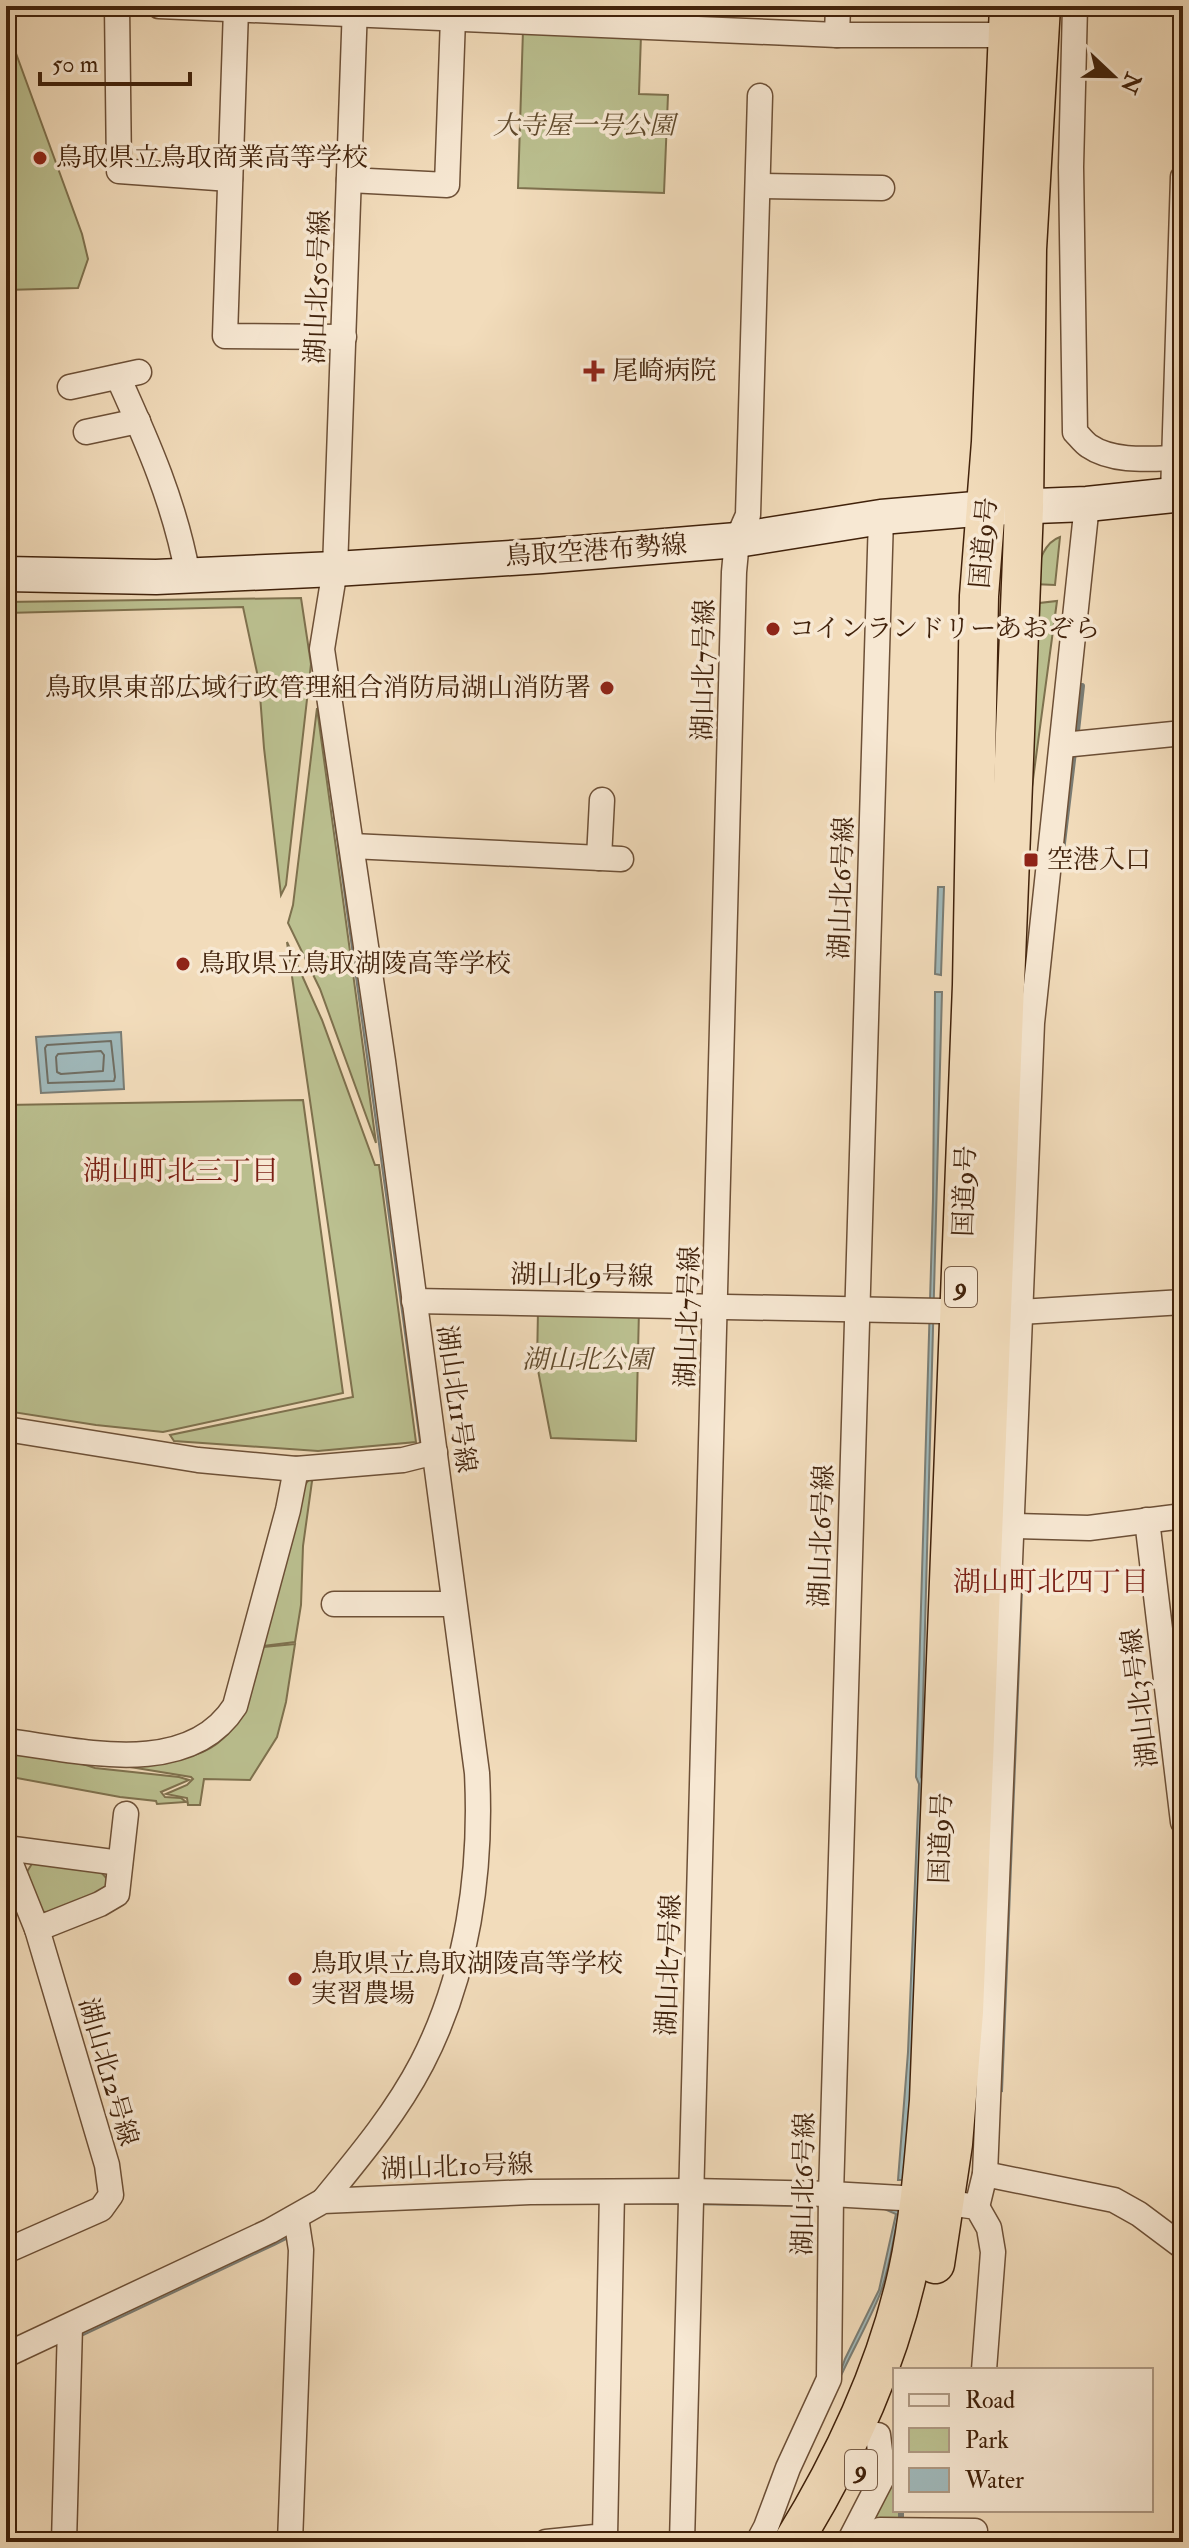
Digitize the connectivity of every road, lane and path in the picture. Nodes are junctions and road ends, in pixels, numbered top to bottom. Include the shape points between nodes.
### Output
1 (117, 6) edge
2 (159, 6) edge
3 (838, 6) edge
4 (1041, 6) edge
5 (1075, 6) edge
6 (236, 9) junction
7 (354, 9) edge
8 (453, 18) junction
9 (687, 18) edge
10 (1008, 20) edge
11 (837, 35) junction
12 (760, 96) dead end
13 (1183, 177) edge
14 (230, 179) junction
15 (349, 180) junction
16 (758, 186) junction
17 (882, 188) dead end
18 (344, 337) junction
19 (70, 387) dead end
20 (138, 421) junction
21 (86, 432) dead end
22 (1174, 458) junction
23 (1178, 495) edge
24 (1087, 504) junction
25 (1006, 508) junction
26 (881, 517) junction
27 (737, 540) junction
28 (335, 569) junction
29 (6, 574) edge
30 (188, 576) junction
31 (1183, 733) edge
32 (1063, 745) junction
33 (602, 800) dead end
34 (352, 846) junction
35 (414, 1301) junction
36 (1183, 1302) edge
37 (716, 1306) junction
38 (857, 1311) junction
39 (941, 1311) dead end
40 (1020, 1312) junction
41 (6, 1429) edge
42 (435, 1452) junction
43 (296, 1469) junction
44 (1183, 1516) edge
45 (1147, 1520) junction
46 (1013, 1526) junction
47 (334, 1604) dead end
48 (454, 1604) junction
49 (6, 1741) edge
50 (126, 1814) dead end
51 (1183, 1822) edge
52 (6, 1850) edge
53 (120, 1863) junction
54 (37, 1929) junction
55 (985, 2174) junction
56 (691, 2191) junction
57 (612, 2192) junction
58 (831, 2194) junction
59 (323, 2201) junction
60 (947, 2203) junction
61 (296, 2217) junction
62 (1183, 2247) edge
63 (6, 2251) edge
64 (70, 2326) junction
65 (7, 2353) edge
66 (906, 2368) edge
67 (984, 2368) edge
68 (893, 2400) edge
69 (975, 2528) edge
70 (64, 2542) edge
71 (290, 2542) edge
72 (546, 2542) edge
73 (682, 2542) edge
74 (758, 2542) edge
75 (793, 2542) edge
76 (849, 2542) edge

1 - 14 street via 119,171
2 - 6 street
3 - 11 street
4 - 25 highway, 国道9号 / 9
5 - 22 street via 1075,432 1101,451 1139,459
6 - 7 street
6 - 14 street
7 - 8 street
7 - 15 street, 湖山北50号線
8 - 9 street
8 - 15 street via 447,185
9 - 11 street
10 - 11 street
10 - 25 highway, 国道9号 / 9
12 - 16 street, 湖山北7号線
13 - 22 street
14 - 18 street via 225,336
15 - 18 street, 湖山北50号線
16 - 17 street
16 - 27 street, 湖山北7号線 via 748,515
18 - 28 street, 湖山北50号線
19 - 20 street via 128,374
20 - 21 street
20 - 30 street via 160,471
22 - 23 street
23 - 24 main road, 鳥取空港布勢線
24 - 25 main road, 鳥取空港布勢線
24 - 32 street
25 - 26 main road, 鳥取空港布勢線
25 - 60 highway, 国道9号 / 9 via 979,596 972,1000 934,2011
26 - 27 main road, 鳥取空港布勢線
26 - 38 street, 湖山北6号線
27 - 28 main road, 鳥取空港布勢線
27 - 37 street, 湖山北7号線
28 - 30 main road, 鳥取空港布勢線
28 - 34 street, 湖山北11号線 via 322,649
29 - 30 main road, 鳥取空港布勢線
31 - 32 street
32 - 40 street via 1032,1023
33 - 34 street via 610,858
34 - 35 street, 湖山北11号線
35 - 37 street, 湖山北9号線
35 - 42 street, 湖山北11号線
36 - 40 street
37 - 38 street, 湖山北9号線
37 - 56 street, 湖山北7号線
38 - 39 street, 湖山北9号線
38 - 58 street, 湖山北6号線
40 - 46 street
41 - 43 street via 198,1460
42 - 43 street via 403,1460
42 - 48 street, 湖山北11号線
43 - 49 street via 241,1691 226,1722 197,1742 167,1752 124,1755
44 - 45 street
45 - 46 street via 1089,1528
45 - 51 street, 湖山北3号線
46 - 55 street
47 - 48 street
48 - 59 street, 湖山北11号線 via 479,1802 470,1923 423,2062 366,2150
50 - 53 street
52 - 53 street
52 - 54 street, 湖山北12号線
53 - 54 street via 117,1894
54 - 63 street, 湖山北12号線 via 107,2165 111,2195 101,2209
55 - 60 street
55 - 62 street via 1114,2200
56 - 57 street, 湖山北10号線
56 - 58 street, 湖山北10号線
56 - 73 street, 湖山北7号線
57 - 59 street, 湖山北10号線
57 - 72 street via 605,2536
58 - 60 street, 湖山北10号線
58 - 74 street, 湖山北6号線 via 829,2379
59 - 61 street, 湖山北10号線
60 - 66 highway, 国道9号 / 9 via 932,2281
60 - 67 street via 989,2228 993,2252
60 - 75 highway, 国道9号 / 9 via 903,2291 839,2461
61 - 64 street, 湖山北10号線
61 - 71 street via 301,2250
64 - 65 street, 湖山北10号線
64 - 70 street
68 - 76 highway, 9
69 - 76 street via 880,2530

